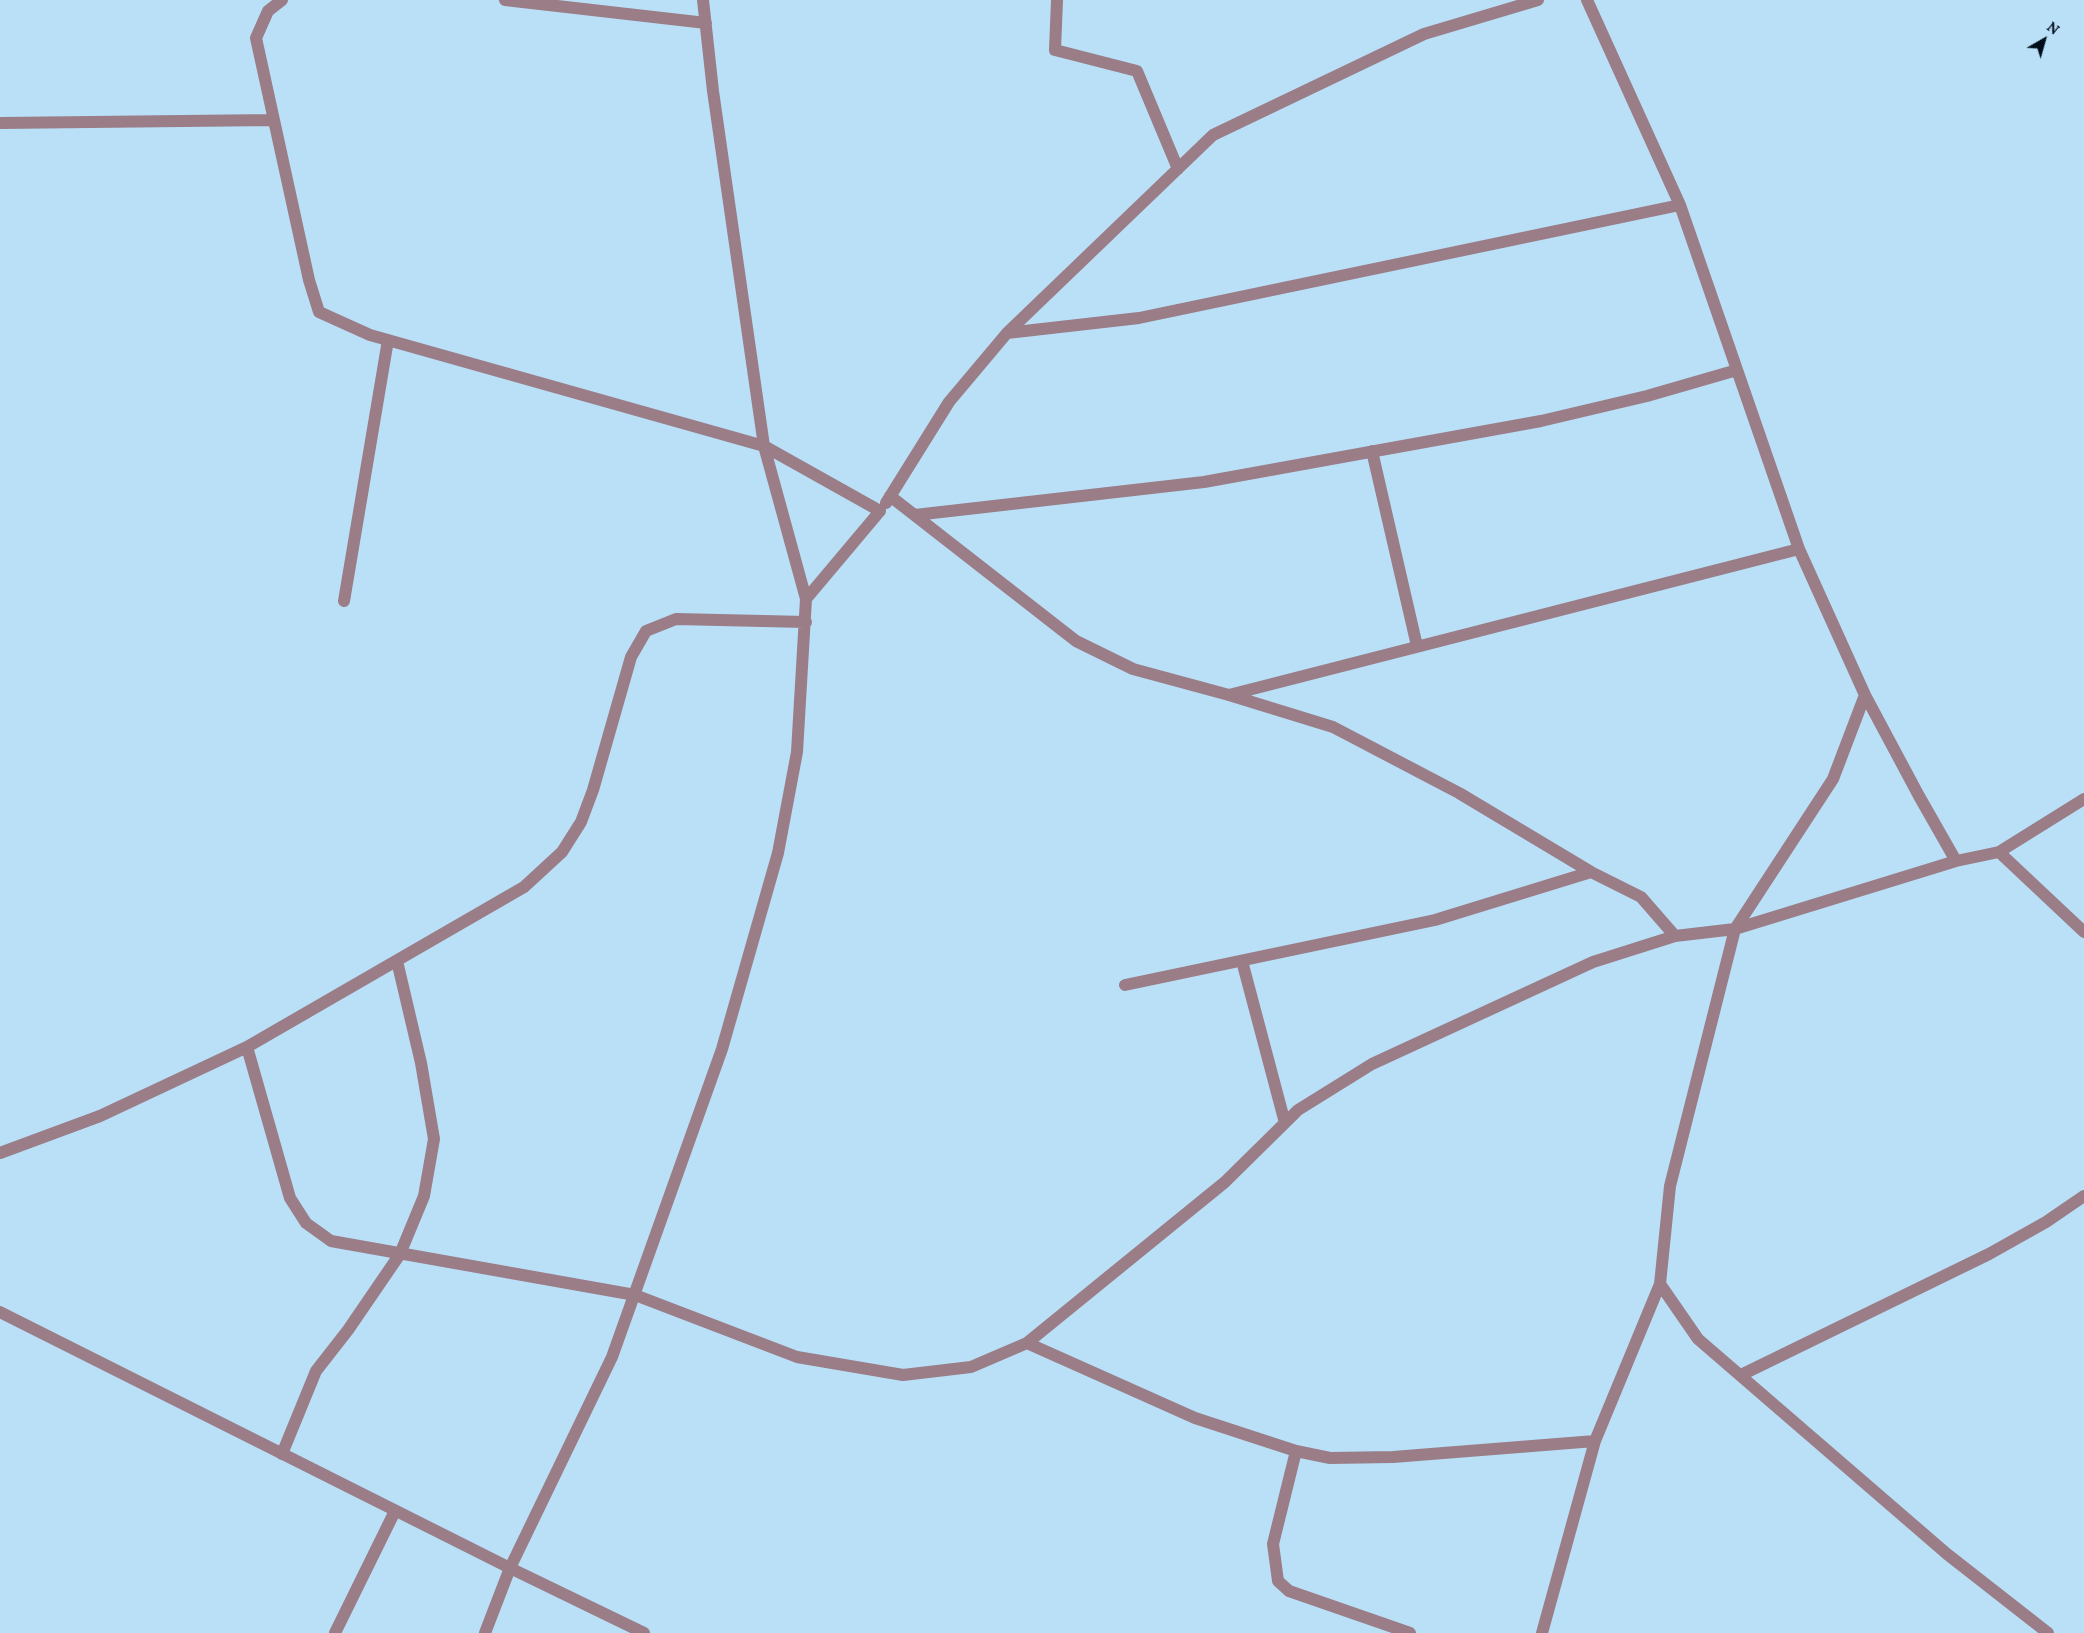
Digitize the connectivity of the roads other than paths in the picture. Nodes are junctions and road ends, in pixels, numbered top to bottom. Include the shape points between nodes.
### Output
1 (282, 0) edge
2 (506, 0) edge
3 (703, 0) edge
4 (1057, 0) edge
5 (1538, 0) edge
6 (1587, 0) edge
7 (706, 23) junction
8 (274, 120) junction
9 (0, 123) edge
10 (1178, 169) junction
11 (1680, 205) junction
12 (1007, 333) junction
13 (388, 340) junction
14 (1737, 370) junction
15 (764, 446) junction
16 (1372, 451) junction
17 (890, 496) junction
18 (880, 511) junction
19 (915, 515) junction
20 (1798, 549) junction
21 (806, 599) junction
22 (344, 601) dead end
23 (806, 622) junction
24 (1417, 646) junction
25 (1229, 695) junction
26 (1865, 695) junction
27 (2084, 799) edge
28 (1999, 852) junction
29 (1956, 861) junction
30 (1591, 872) junction
31 (1735, 929) junction
32 (2084, 932) edge
33 (1675, 936) junction
34 (397, 961) junction
35 (1242, 961) junction
36 (1125, 985) dead end
37 (247, 1047) junction
38 (1285, 1123) junction
39 (0, 1152) edge
40 (2084, 1196) edge
41 (400, 1254) junction
42 (1660, 1284) junction
43 (635, 1295) junction
44 (0, 1312) edge
45 (1027, 1343) junction
46 (1741, 1375) junction
47 (1595, 1441) junction
48 (1296, 1450) junction
49 (282, 1454) junction
50 (395, 1510) junction
51 (510, 1568) junction
52 (335, 1633) edge
53 (485, 1633) edge
54 (644, 1633) edge
55 (1410, 1633) edge
56 (1542, 1633) edge
57 (2048, 1633) edge

1 - 8 street via 268,11 256,38
2 - 7 street
3 - 7 street
4 - 10 street via 1055,50 1137,71
5 - 10 street via 1424,34 1213,135
6 - 11 street
7 - 15 street
8 - 9 street
8 - 13 street via 319,312
10 - 12 street
11 - 12 street via 1139,318
11 - 14 street
12 - 17 street via 950,402
13 - 15 street
13 - 22 street
14 - 16 street via 1540,421
14 - 20 street
15 - 18 street
15 - 21 street
16 - 19 street via 1204,482
16 - 24 street
17 - 18 street
17 - 19 street
18 - 21 street
19 - 25 street via 1076,641 1133,669
20 - 24 street
20 - 26 street
21 - 23 street
23 - 34 street via 676,619 646,631 631,657 581,822 562,852 524,888
23 - 43 street via 797,752 778,853 722,1049
24 - 25 street
25 - 30 street via 1333,727 1459,793
26 - 29 street
26 - 31 street via 1833,780
27 - 28 street
28 - 29 street
28 - 32 street
29 - 31 street
30 - 33 street via 1641,898
30 - 35 street via 1435,920
31 - 33 street
31 - 42 street via 1670,1186
33 - 38 street via 1593,962 1372,1064 1298,1110
34 - 37 street
34 - 41 street via 421,1063 434,1139 424,1196
35 - 36 street
35 - 38 street
37 - 39 street via 100,1116
37 - 41 street via 290,1198 306,1223 331,1241
38 - 45 street via 1225,1182
40 - 46 street via 1989,1254
41 - 43 street
41 - 49 street via 316,1371
42 - 46 street via 1698,1339
42 - 47 street
43 - 45 street via 797,1357 903,1375 971,1367
43 - 51 street via 612,1357
44 - 49 street
45 - 48 street via 1195,1418
46 - 57 street via 1947,1554
47 - 48 street via 1393,1457 1330,1458
47 - 56 street
48 - 55 street via 1272,1544 1278,1581 1289,1591
49 - 50 street
50 - 51 street
50 - 52 street
51 - 53 street
51 - 54 street

